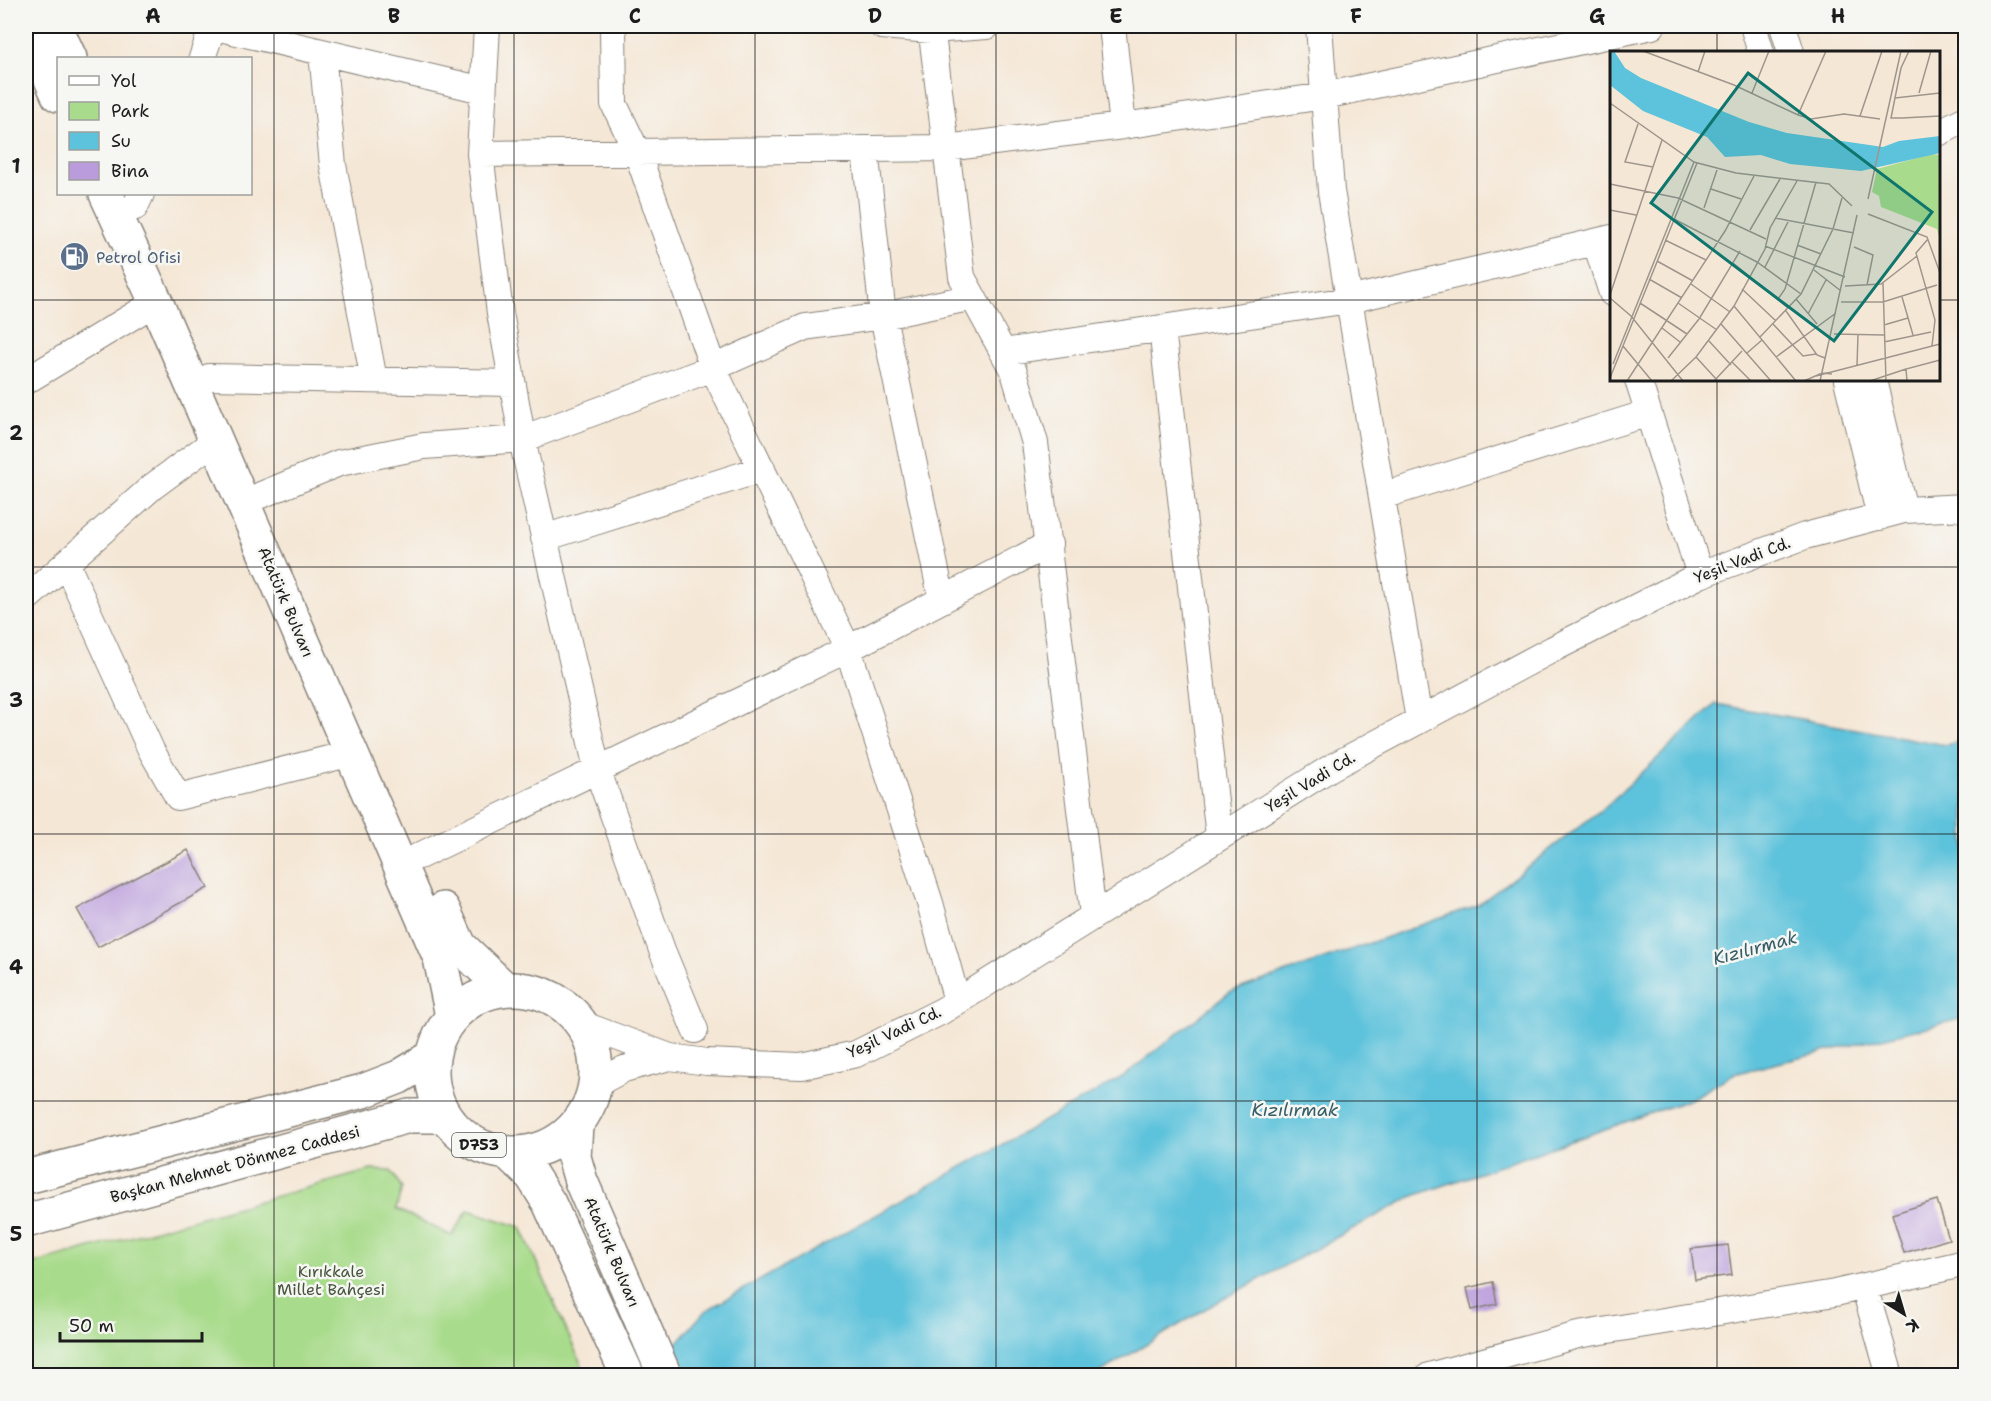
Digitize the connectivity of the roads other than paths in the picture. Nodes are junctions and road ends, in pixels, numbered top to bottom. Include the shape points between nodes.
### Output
1 (55, 26) edge
2 (212, 26) edge
3 (487, 26) edge
4 (613, 26) edge
5 (882, 26) edge
6 (987, 26) edge
7 (1112, 26) edge
8 (1319, 26) edge
9 (1652, 26) edge
10 (1753, 26) edge
11 (1783, 26) edge
12 (931, 28) edge
13 (40, 50) edge
14 (1761, 51) edge
15 (1791, 51) edge
16 (322, 53) junction
17 (202, 57) edge
18 (483, 90) junction
19 (57, 92) edge
20 (1324, 96) junction
21 (1965, 119) edge
22 (1123, 126) junction
23 (1940, 132) edge
24 (946, 148) junction
25 (866, 149) junction
26 (637, 152) junction
27 (480, 154) junction
28 (106, 195) edge
29 (135, 198) edge
30 (1604, 241) edge
31 (1610, 285) edge
32 (973, 297) junction
33 (1349, 300) junction
34 (156, 302) junction
35 (883, 316) junction
36 (1162, 328) junction
37 (1003, 352) junction
38 (713, 368) junction
39 (209, 377) junction
40 (374, 380) junction
41 (26, 381) edge
42 (1638, 381) edge
43 (1847, 381) edge
44 (1873, 381) edge
45 (512, 383) junction
46 (1648, 413) junction
47 (522, 439) junction
48 (216, 440) junction
49 (762, 469) junction
50 (261, 495) junction
51 (1382, 496) junction
52 (1965, 507) edge
53 (1904, 510) junction
54 (1880, 517) junction
55 (544, 538) junction
56 (1049, 544) junction
57 (66, 563) junction
58 (1701, 575) junction
59 (26, 599) edge
60 (942, 600) junction
61 (848, 649) junction
62 (1419, 720) junction
63 (352, 753) junction
64 (597, 769) junction
65 (1219, 837) junction
66 (419, 856) junction
67 (1093, 915) junction
68 (505, 988) junction
69 (957, 1001) junction
70 (452, 1016) junction
71 (584, 1025) junction
72 (695, 1030) dead end
73 (432, 1057) junction
74 (670, 1057) junction
75 (596, 1084) junction
76 (445, 1116) junction
77 (576, 1125) junction
78 (508, 1153) junction
79 (26, 1178) edge
80 (26, 1221) edge
81 (1965, 1263) edge
82 (1864, 1286) junction
83 (662, 1368) edge
84 (1428, 1375) edge
85 (628, 1376) edge
86 (1890, 1376) edge

1 - 13 main road
2 - 16 street
2 - 17 street
3 - 18 street
4 - 26 street via 614,104
5 - 12 street
6 - 12 street
7 - 22 street
8 - 20 street
9 - 20 street
10 - 14 street
11 - 15 street
12 - 24 street
13 - 19 main road
16 - 18 street
16 - 40 street via 333,165
18 - 27 street
20 - 22 street
20 - 33 street via 1331,191
21 - 23 street
22 - 24 street
24 - 25 street
24 - 32 street via 962,277
25 - 26 street
25 - 35 street
26 - 27 street
26 - 38 street
27 - 45 street
28 - 34 main road, Atatürk Bulvarı
29 - 39 main road, Atatürk Bulvarı
30 - 31 street
30 - 33 street
32 - 35 street
32 - 37 street
33 - 36 street
33 - 51 street
34 - 41 street
34 - 48 main road, Atatürk Bulvarı
35 - 38 street via 805,327
35 - 60 street
36 - 37 street
36 - 65 street
37 - 56 street via 1014,372 1035,443
38 - 47 street
38 - 49 street
39 - 40 street
39 - 50 main road, Atatürk Bulvarı
40 - 45 street
42 - 46 street
43 - 54 street
44 - 53 street
45 - 47 street
46 - 51 street
46 - 58 street
47 - 50 street via 424,446 339,463
47 - 55 street
48 - 57 street via 152,487
48 - 63 main road, Atatürk Bulvarı
49 - 55 street
49 - 61 street
50 - 66 main road, Atatürk Bulvarı
51 - 62 street
52 - 53 street, Yeşil Vadi Cd.
53 - 54 street, Yeşil Vadi Cd.
54 - 58 street, Yeşil Vadi Cd. via 1805,536
55 - 64 street
56 - 60 street
56 - 67 street
57 - 59 street
57 - 63 street via 151,750 178,797
58 - 62 street, Yeşil Vadi Cd.
60 - 61 street
61 - 64 street
61 - 69 street via 930,903
62 - 65 street, Yeşil Vadi Cd. via 1332,767
63 - 70 main road, Atatürk Bulvarı via 440,958
64 - 66 street
64 - 72 street
65 - 67 street, Yeşil Vadi Cd.
66 - 68 main road, Atatürk Bulvarı via 460,946
67 - 69 street, Yeşil Vadi Cd.
68 - 70 main road, Atatürk Bulvarı / D753 via 476,998
68 - 71 main road, Atatürk Bulvarı / D753 via 549,996
69 - 74 street, Yeşil Vadi Cd. via 856,1054 801,1066
70 - 73 main road, Atatürk Bulvarı / D753
71 - 74 street
71 - 75 main road, Atatürk Bulvarı / D753 via 595,1053
73 - 76 main road, Atatürk Bulvarı / D753 via 433,1088
73 - 79 main road via 399,1077 363,1091
74 - 75 street via 624,1069
75 - 77 main road, Atatürk Bulvarı / D753
76 - 78 main road, Atatürk Bulvarı / D753 via 466,1138
76 - 80 main road, Başkan Mehmet Dönmez Caddesi / D753 via 409,1116
77 - 78 main road, Atatürk Bulvarı / D753 via 553,1144
77 - 83 main road, Atatürk Bulvarı via 574,1157 581,1181
78 - 85 main road, Atatürk Bulvarı via 532,1176 549,1203
81 - 82 street
82 - 84 street via 1578,1335
82 - 86 street

